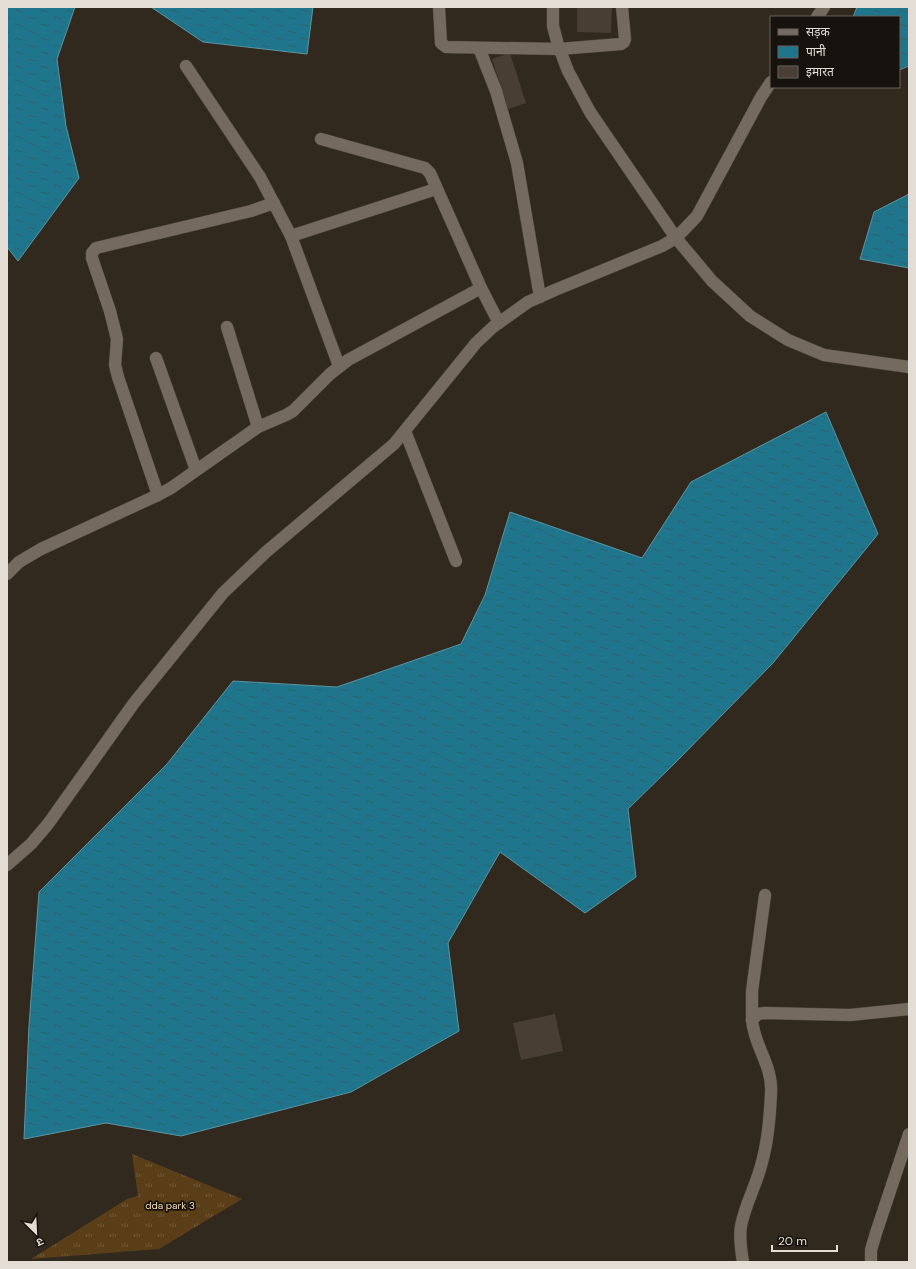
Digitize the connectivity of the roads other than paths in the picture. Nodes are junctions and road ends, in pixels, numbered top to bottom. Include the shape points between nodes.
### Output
1 (439, 7) edge
2 (553, 7) edge
3 (622, 7) edge
4 (824, 7) edge
5 (818, 16) edge
6 (479, 48) junction
7 (559, 49) junction
8 (186, 66) dead end
9 (770, 84) edge
10 (321, 139) dead end
11 (436, 189) junction
12 (274, 203) junction
13 (291, 236) junction
14 (676, 238) junction
15 (481, 288) junction
16 (540, 297) junction
17 (499, 323) junction
18 (227, 327) dead end
19 (156, 358) dead end
20 (339, 366) junction
21 (909, 367) edge
22 (258, 427) junction
23 (405, 431) junction
24 (196, 470) junction
25 (158, 495) junction
26 (456, 561) dead end
27 (7, 574) edge
28 (7, 864) edge
29 (765, 895) dead end
30 (909, 1009) edge
31 (752, 1020) junction
32 (909, 1134) edge
33 (743, 1262) edge
34 (871, 1262) edge

1 - 6 street via 441,43 446,47
2 - 7 street via 553,26
3 - 7 street via 625,39 621,44
4 - 5 street
6 - 7 street
6 - 16 street via 496,91 517,163
7 - 14 street via 590,112
8 - 12 street via 253,165
9 - 14 street via 697,216
10 - 11 street via 425,168 430,173
11 - 13 street
11 - 15 street
12 - 13 street
12 - 25 street via 251,211 96,248 92,253 117,339 115,365 118,377
13 - 20 street
14 - 16 street
14 - 21 street via 712,281 744,311 788,340 824,355
15 - 17 street
15 - 20 street
16 - 17 street via 528,302
17 - 23 street via 476,343
18 - 22 street
19 - 24 street
20 - 22 street via 293,411
22 - 24 street
23 - 26 street
23 - 28 street via 394,444 266,552 223,593 134,703 48,824 31,844
24 - 25 street
25 - 27 street via 41,549 19,562
29 - 31 street via 752,991
30 - 31 street via 850,1015 765,1013 758,1014
31 - 33 street via 769,1069 772,1092 763,1161 740,1227
32 - 34 street via 876,1233 871,1250

